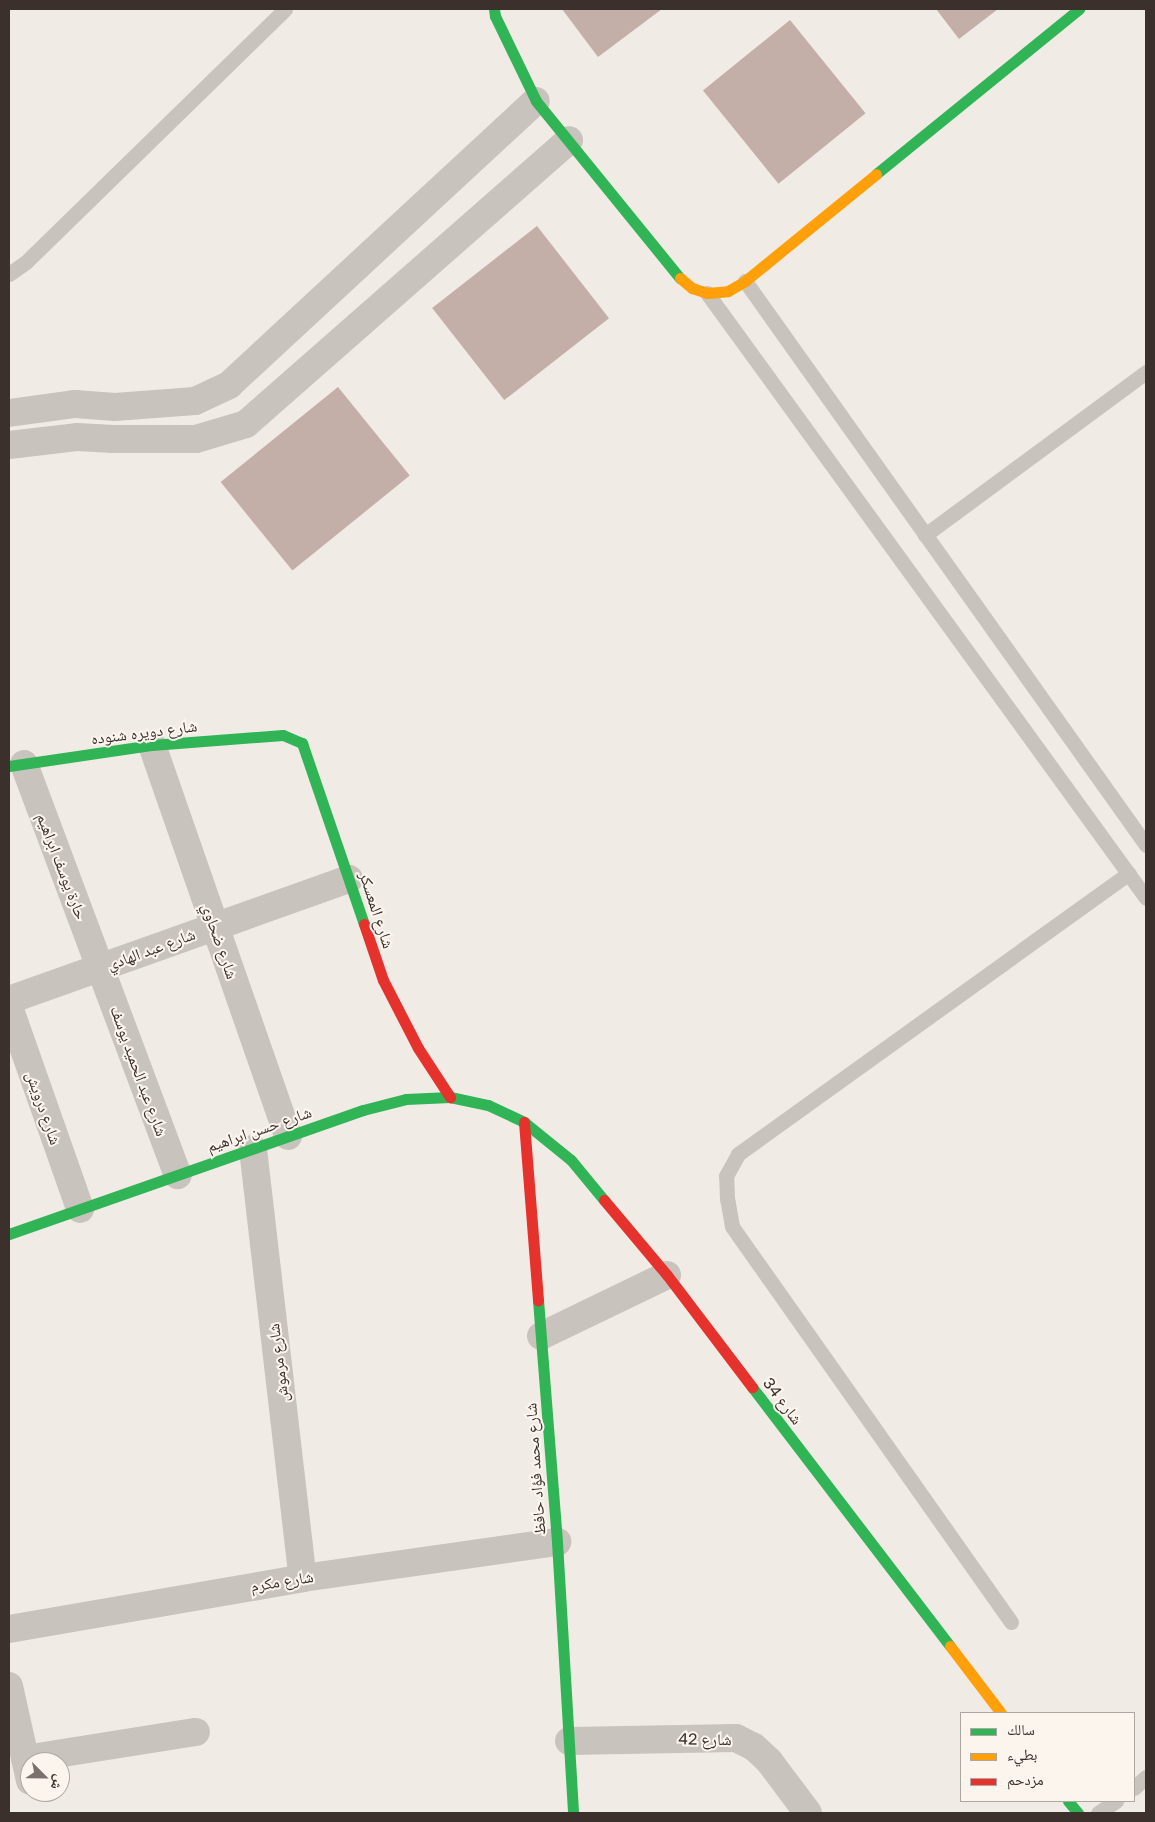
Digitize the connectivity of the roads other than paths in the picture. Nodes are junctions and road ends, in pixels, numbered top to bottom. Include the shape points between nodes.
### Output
1 (285, 9) edge
2 (494, 9) edge
3 (1079, 9) edge
4 (536, 101) junction
5 (569, 140) junction
6 (9, 274) edge
7 (745, 280) junction
8 (707, 293) junction
9 (1146, 372) edge
10 (9, 412) edge
11 (9, 445) edge
12 (925, 535) junction
13 (283, 736) joint
14 (152, 745) junction
15 (16, 765) edge
16 (1146, 845) edge
17 (1128, 873) junction
18 (349, 879) junction
19 (1146, 898) edge
20 (215, 927) junction
21 (101, 967) junction
22 (9, 1000) edge
23 (9, 1007) edge
24 (450, 1097) junction
25 (524, 1122) junction
26 (288, 1136) junction
27 (253, 1149) junction
28 (178, 1175) junction
29 (80, 1209) junction
30 (9, 1234) edge
31 (667, 1275) junction
32 (541, 1336) junction
33 (557, 1542) junction
34 (303, 1578) junction
35 (1011, 1622) dead end
36 (9, 1629) edge
37 (9, 1686) edge
38 (1000, 1712) edge
39 (196, 1732) dead end
40 (569, 1742) junction
41 (23, 1752) edge
42 (70, 1770) edge
43 (1146, 1777) edge
44 (1135, 1787) edge
45 (1069, 1802) edge
46 (1114, 1802) edge
47 (573, 1813) edge
48 (808, 1813) edge
49 (1078, 1813) edge
50 (1098, 1813) edge

1 - 6 lane via 26,262
2 - 4 street via 494,16
3 - 7 street
4 - 5 street
4 - 10 street via 228,385 195,401 115,407 76,404
5 - 8 street via 679,277 692,288
5 - 11 street via 246,424 196,439 76,437
7 - 8 street via 728,291
7 - 12 lane
8 - 17 lane
9 - 12 lane
12 - 16 lane
13 - 14 street, شارع دويره شنوده
13 - 18 street, شارع المعسكر via 302,743 306,751
14 - 15 street, شارع دويره شنوده
14 - 20 street, شارع ضحاوي
15 - 21 street, حارة يوسف ابراهيم
17 - 19 lane
17 - 35 lane via 738,1154 726,1176 732,1226
18 - 20 street, شارع عبد الهادي
18 - 24 street, شارع المعسكر via 383,980 418,1048
20 - 21 street, شارع عبد الهادي
20 - 26 street, شارع ضحاوي
21 - 22 street, شارع عبد الهادي
21 - 28 street, شارع عبد الحميد يوسف
23 - 29 street, شارع درويش
24 - 25 street, شارع حسن ابراهيم via 488,1106
24 - 26 street, شارع حسن ابراهيم via 406,1099
25 - 31 street, شارع 34 via 570,1160
25 - 32 street, شارع محمد فؤاد حافظ
26 - 27 street, شارع حسن ابراهيم
27 - 28 street, شارع حسن ابراهيم
27 - 34 street, شارع مرموش
28 - 29 street, شارع حسن ابراهيم
29 - 30 street, شارع حسن ابراهيم
31 - 32 street
31 - 38 street, شارع 34
32 - 33 street, شارع محمد فؤاد حافظ
33 - 34 street, شارع مكرم
33 - 40 street, شارع محمد فؤاد حافظ
34 - 36 street, شارع مكرم
37 - 41 street
39 - 42 street
40 - 47 street, شارع محمد فؤاد حافظ
40 - 48 street, شارع 42 via 736,1738 754,1747 769,1761
43 - 44 lane
45 - 49 street
46 - 50 lane

